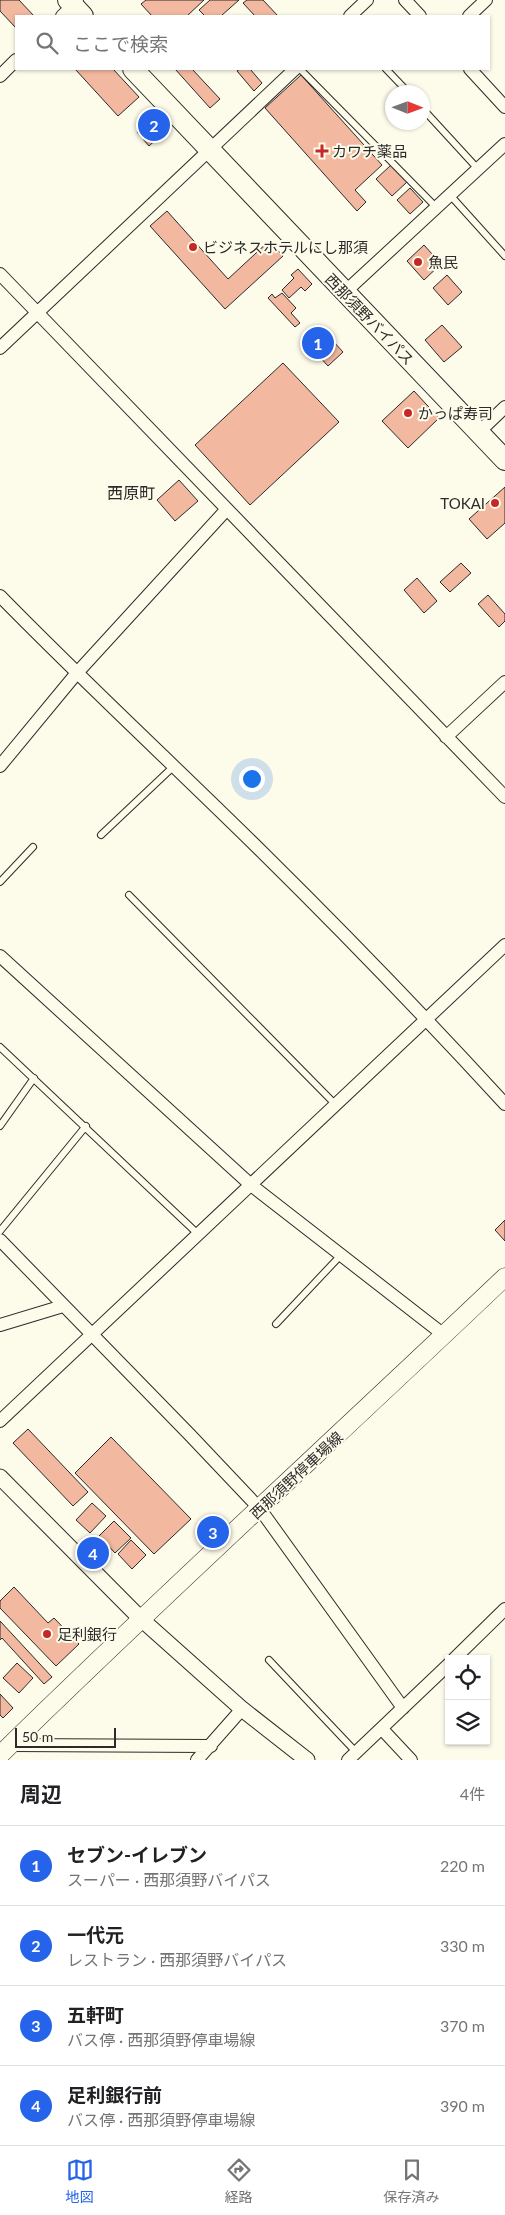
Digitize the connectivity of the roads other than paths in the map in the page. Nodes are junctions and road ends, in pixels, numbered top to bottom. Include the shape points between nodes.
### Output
1 (367, 0) edge
2 (405, 0) edge
3 (486, 0) edge
4 (351, 15) edge
5 (419, 15) edge
6 (470, 15) edge
7 (15, 61) edge
8 (133, 70) edge
9 (294, 70) edge
10 (301, 70) edge
11 (387, 70) edge
12 (471, 70) edge
13 (0, 76) edge
14 (401, 85) edge
15 (505, 107) edge
16 (430, 117) edge
17 (505, 144) edge
18 (210, 150) junction
19 (478, 168) junction
20 (450, 195) junction
21 (436, 207) junction
22 (505, 256) edge
23 (0, 274) edge
24 (345, 292) junction
25 (38, 312) junction
26 (0, 348) edge
27 (505, 407) edge
28 (478, 433) junction
29 (505, 460) edge
30 (227, 509) junction
31 (0, 596) edge
32 (76, 674) junction
33 (505, 682) edge
34 (446, 737) junction
35 (0, 766) edge
36 (173, 767) junction
37 (505, 797) edge
38 (100, 835) dead end
39 (33, 847) dead end
40 (0, 882) edge
41 (129, 894) dead end
42 (505, 945) edge
43 (0, 956) edge
44 (427, 1019) junction
45 (0, 1047) edge
46 (34, 1078) junction
47 (335, 1104) junction
48 (505, 1104) edge
49 (0, 1126) edge
50 (86, 1126) junction
51 (251, 1185) junction
52 (0, 1231) edge
53 (199, 1235) junction
54 (0, 1240) edge
55 (341, 1255) junction
56 (505, 1277) edge
57 (63, 1306) junction
58 (276, 1324) dead end
59 (0, 1325) edge
60 (93, 1335) junction
61 (444, 1335) junction
62 (0, 1422) edge
63 (0, 1477) edge
64 (260, 1510) junction
65 (505, 1609) edge
66 (140, 1618) junction
67 (458, 1655) edge
68 (269, 1660) dead end
69 (445, 1668) edge
70 (403, 1708) junction
71 (242, 1709) junction
72 (382, 1729) junction
73 (211, 1746) junction
74 (5, 1750) edge
75 (352, 1756) edge
76 (197, 1760) edge
77 (307, 1760) edge
78 (411, 1760) edge

1 - 4 street
2 - 5 street
3 - 6 street
7 - 13 street
8 - 18 highway, 西那須野バイパス
9 - 18 street
10 - 21 lane
11 - 14 lane
12 - 15 street
16 - 19 lane
17 - 19 street
18 - 24 highway, 西那須野バイパス
18 - 25 street
19 - 20 street
20 - 21 street
20 - 22 lane
21 - 24 street
23 - 25 street
24 - 28 highway, 西那須野バイパス
25 - 26 street
25 - 30 street
27 - 28 street
28 - 29 highway, 西那須野バイパス
30 - 32 street
30 - 34 street
31 - 32 street
32 - 35 street
32 - 36 street
33 - 34 street
34 - 37 street
36 - 38 lane
36 - 44 street
39 - 40 lane
41 - 47 lane
42 - 44 street
43 - 51 street
44 - 47 street
44 - 48 street
45 - 46 lane
46 - 49 lane
46 - 50 lane
47 - 51 street
50 - 52 lane
50 - 53 lane
51 - 53 street
51 - 55 street
53 - 60 street
54 - 57 street
55 - 58 lane
55 - 61 street
56 - 61 main road, 西那須野停車場線
57 - 59 street
57 - 60 street
60 - 62 street
60 - 64 street
61 - 64 main road, 西那須野停車場線
63 - 66 street
64 - 66 main road, 西那須野停車場線
64 - 70 street
65 - 67 street
66 - 71 street
66 - 74 main road, 西那須野停車場線
68 - 75 lane
69 - 70 street
70 - 72 street
71 - 73 street
71 - 77 street
72 - 75 street
72 - 78 street
73 - 74 street
73 - 76 street

